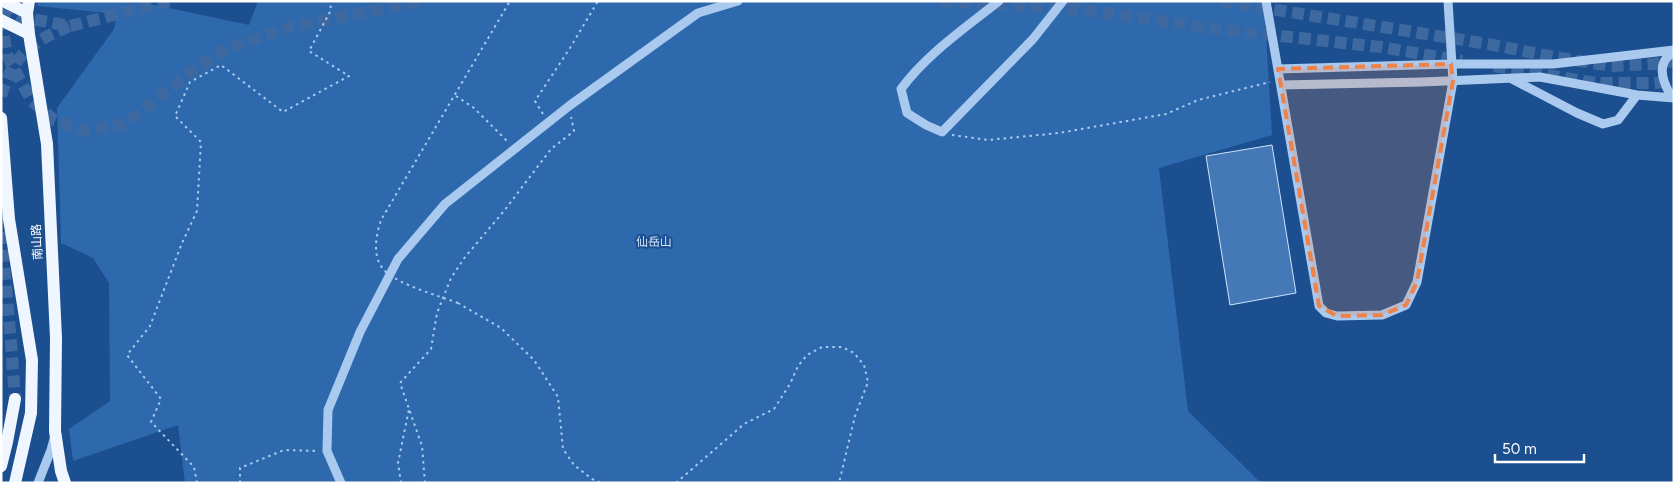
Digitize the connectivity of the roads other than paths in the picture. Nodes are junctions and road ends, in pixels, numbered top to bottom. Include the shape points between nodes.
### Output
1 (2, 1) edge
2 (738, 1) edge
3 (999, 1) edge
4 (1063, 1) edge
5 (1266, 1) edge
6 (1448, 1) edge
7 (1, 6) tunnel mouth
8 (28, 7) edge
9 (1, 20) tunnel mouth
10 (29, 34) junction
11 (1674, 51) edge
12 (1451, 64) junction
13 (1278, 69) junction
14 (1511, 78) junction
15 (1453, 81) junction
16 (1280, 82) junction
17 (1637, 96) junction
18 (1674, 96) edge
19 (1, 118) edge
20 (1, 159) edge
21 (6, 176) junction
22 (14, 399) tunnel mouth
23 (55, 431) junction
24 (1, 466) edge
25 (14, 481) edge
26 (38, 483) edge
27 (65, 483) edge
28 (341, 483) edge

1 - 7 main road
1 - 8 main road
2 - 28 street via 698,13 569,106 445,204 398,259 360,332 328,410 327,451
3 - 4 street via 913,74 902,89 907,112 942,132 1033,40
5 - 13 street
6 - 12 street
8 - 10 main road, 南山路
9 - 10 main road
10 - 23 main road, 南山路 via 46,144 56,338
11 - 12 street via 1553,64
11 - 18 street via 1664,60 1662,72 1664,84
12 - 13 street
12 - 15 street
13 - 16 street
14 - 15 street
14 - 17 street via 1540,77
14 - 17 street via 1603,124 1618,120
15 - 16 street
15 - 16 street via 1417,282 1406,305 1382,315 1337,316 1326,313 1319,306
17 - 18 street
19 - 21 main road, 南山路
20 - 21 main road
21 - 25 main road, 南山路 via 9,219 32,360 30,413
22 - 24 main road
23 - 26 street
23 - 27 main road, 南山路

